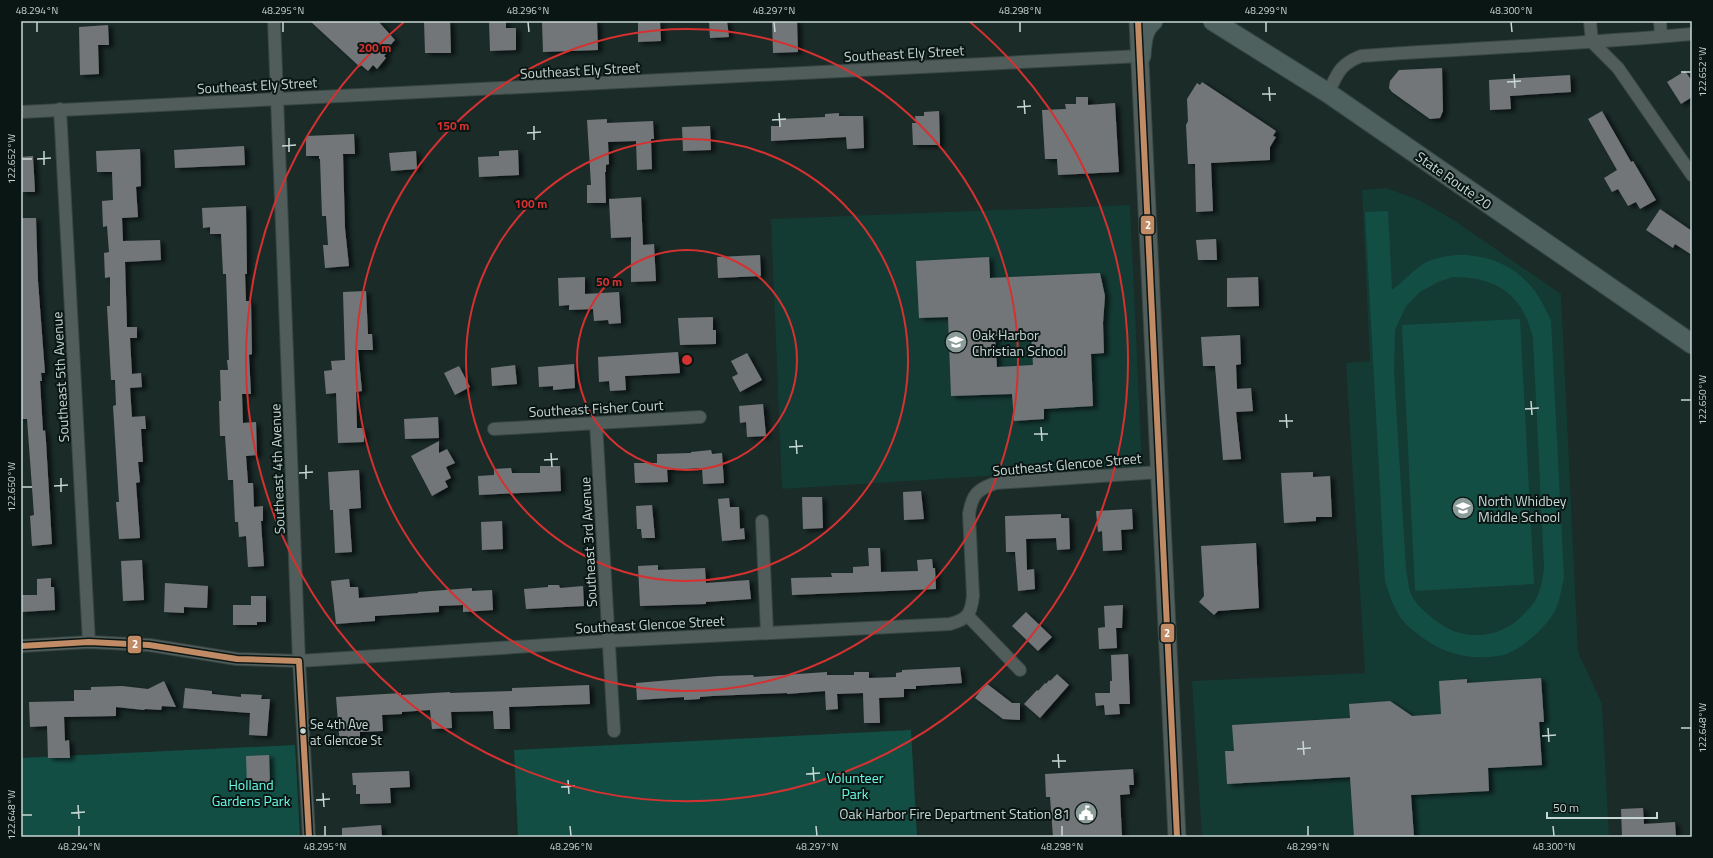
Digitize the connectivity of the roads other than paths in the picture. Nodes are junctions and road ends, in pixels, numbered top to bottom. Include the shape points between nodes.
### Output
1 (274, 21) edge
2 (1138, 21) edge
3 (1153, 21) edge
4 (1213, 21) edge
5 (1590, 21) edge
6 (1660, 21) edge
7 (1692, 34) edge
8 (1661, 36) junction
9 (1592, 42) junction
10 (1141, 56) junction
11 (1328, 93) junction
12 (277, 100) junction
13 (60, 109) junction
14 (21, 112) edge
15 (1692, 175) edge
16 (1689, 338) edge
17 (700, 417) dead end
18 (596, 423) junction
19 (494, 429) dead end
20 (1160, 472) junction
21 (762, 521) dead end
22 (968, 616) junction
23 (767, 632) junction
24 (609, 641) junction
25 (89, 642) junction
26 (21, 646) edge
27 (299, 661) junction
28 (1020, 670) dead end
29 (614, 731) dead end
30 (309, 837) edge
31 (1177, 837) edge

1 - 12 street, Southeast 4th Avenue
2 - 10 street
3 - 10 main road via 1143,37
4 - 11 main road, State Route 20
5 - 9 street
6 - 8 street
7 - 8 street
8 - 9 street
9 - 11 street via 1362,56 1348,62 1340,70
9 - 15 street via 1618,68
10 - 12 street, Southeast Ely Street
10 - 20 street
11 - 16 main road, State Route 20
12 - 13 street, Southeast Ely Street
12 - 27 street, Southeast 4th Avenue
13 - 14 street, Southeast Ely Street
13 - 25 street, Southeast 5th Avenue
17 - 18 street, Southeast Fisher Court
18 - 19 street, Southeast Fisher Court
18 - 24 street, Southeast 3rd Avenue
20 - 22 street, Southeast Glencoe Street via 996,483 976,493 970,503 969,514 973,596
20 - 31 street
21 - 23 street
22 - 23 street, Southeast Glencoe Street via 950,624
22 - 28 street
23 - 24 street, Southeast Glencoe Street
24 - 27 street, Southeast Glencoe Street
24 - 29 street, Southeast 3rd Avenue
25 - 26 street, Southeast Glencoe Street
25 - 27 street, Southeast Glencoe Street via 149,645 237,659
27 - 30 street, Southeast 4th Avenue

